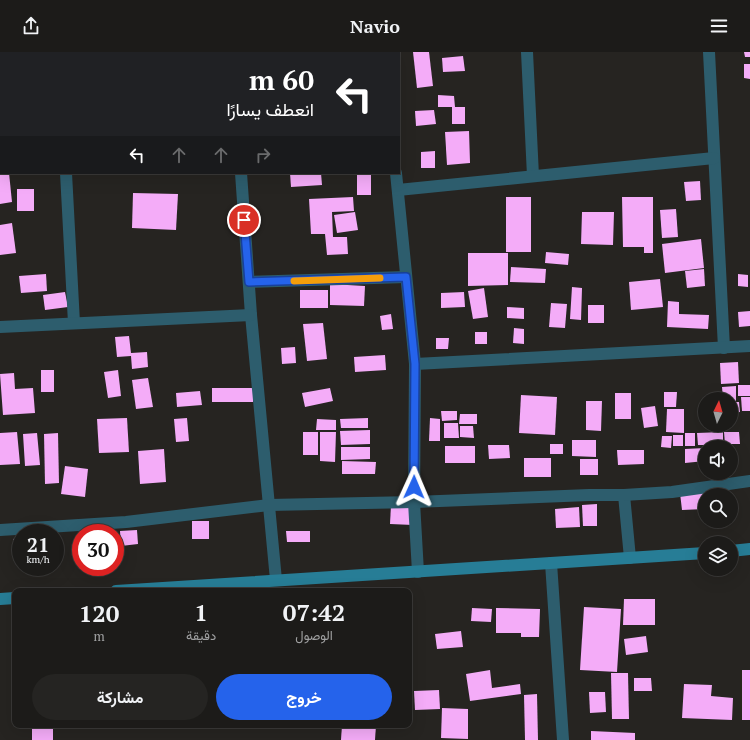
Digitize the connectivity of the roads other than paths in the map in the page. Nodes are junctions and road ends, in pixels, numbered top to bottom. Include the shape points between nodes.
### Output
1 (527, 52) edge
2 (709, 52) edge
3 (714, 158) junction
4 (66, 174) edge
5 (241, 174) edge
6 (396, 174) edge
7 (533, 176) junction
8 (398, 190) junction
9 (406, 277) junction
10 (249, 282) junction
11 (251, 315) junction
12 (74, 323) junction
13 (0, 327) edge
14 (750, 346) edge
15 (724, 348) junction
16 (415, 364) junction
17 (750, 481) edge
18 (624, 495) junction
19 (414, 502) junction
20 (269, 505) junction
21 (0, 530) edge
22 (750, 549) edge
23 (738, 550) edge
24 (698, 553) edge
25 (630, 558) junction
26 (551, 563) junction
27 (418, 572) junction
28 (276, 580) junction
29 (160, 588) edge
30 (12, 598) edge
31 (0, 599) edge
32 (563, 740) edge

1 - 7 street
2 - 3 street
3 - 7 street
3 - 15 street
4 - 12 street
5 - 10 street
6 - 8 street
7 - 8 street
8 - 9 street
9 - 10 street
9 - 16 street
10 - 11 street
11 - 12 street
11 - 20 street
12 - 13 street
14 - 15 street
15 - 16 street
16 - 19 street
17 - 18 street via 672,492
18 - 19 street
18 - 25 street
19 - 20 street
19 - 27 street
20 - 21 street via 126,522
20 - 28 street
22 - 23 street
24 - 25 street
25 - 26 street
26 - 27 street
26 - 32 street
27 - 28 street
28 - 29 street
30 - 31 street

